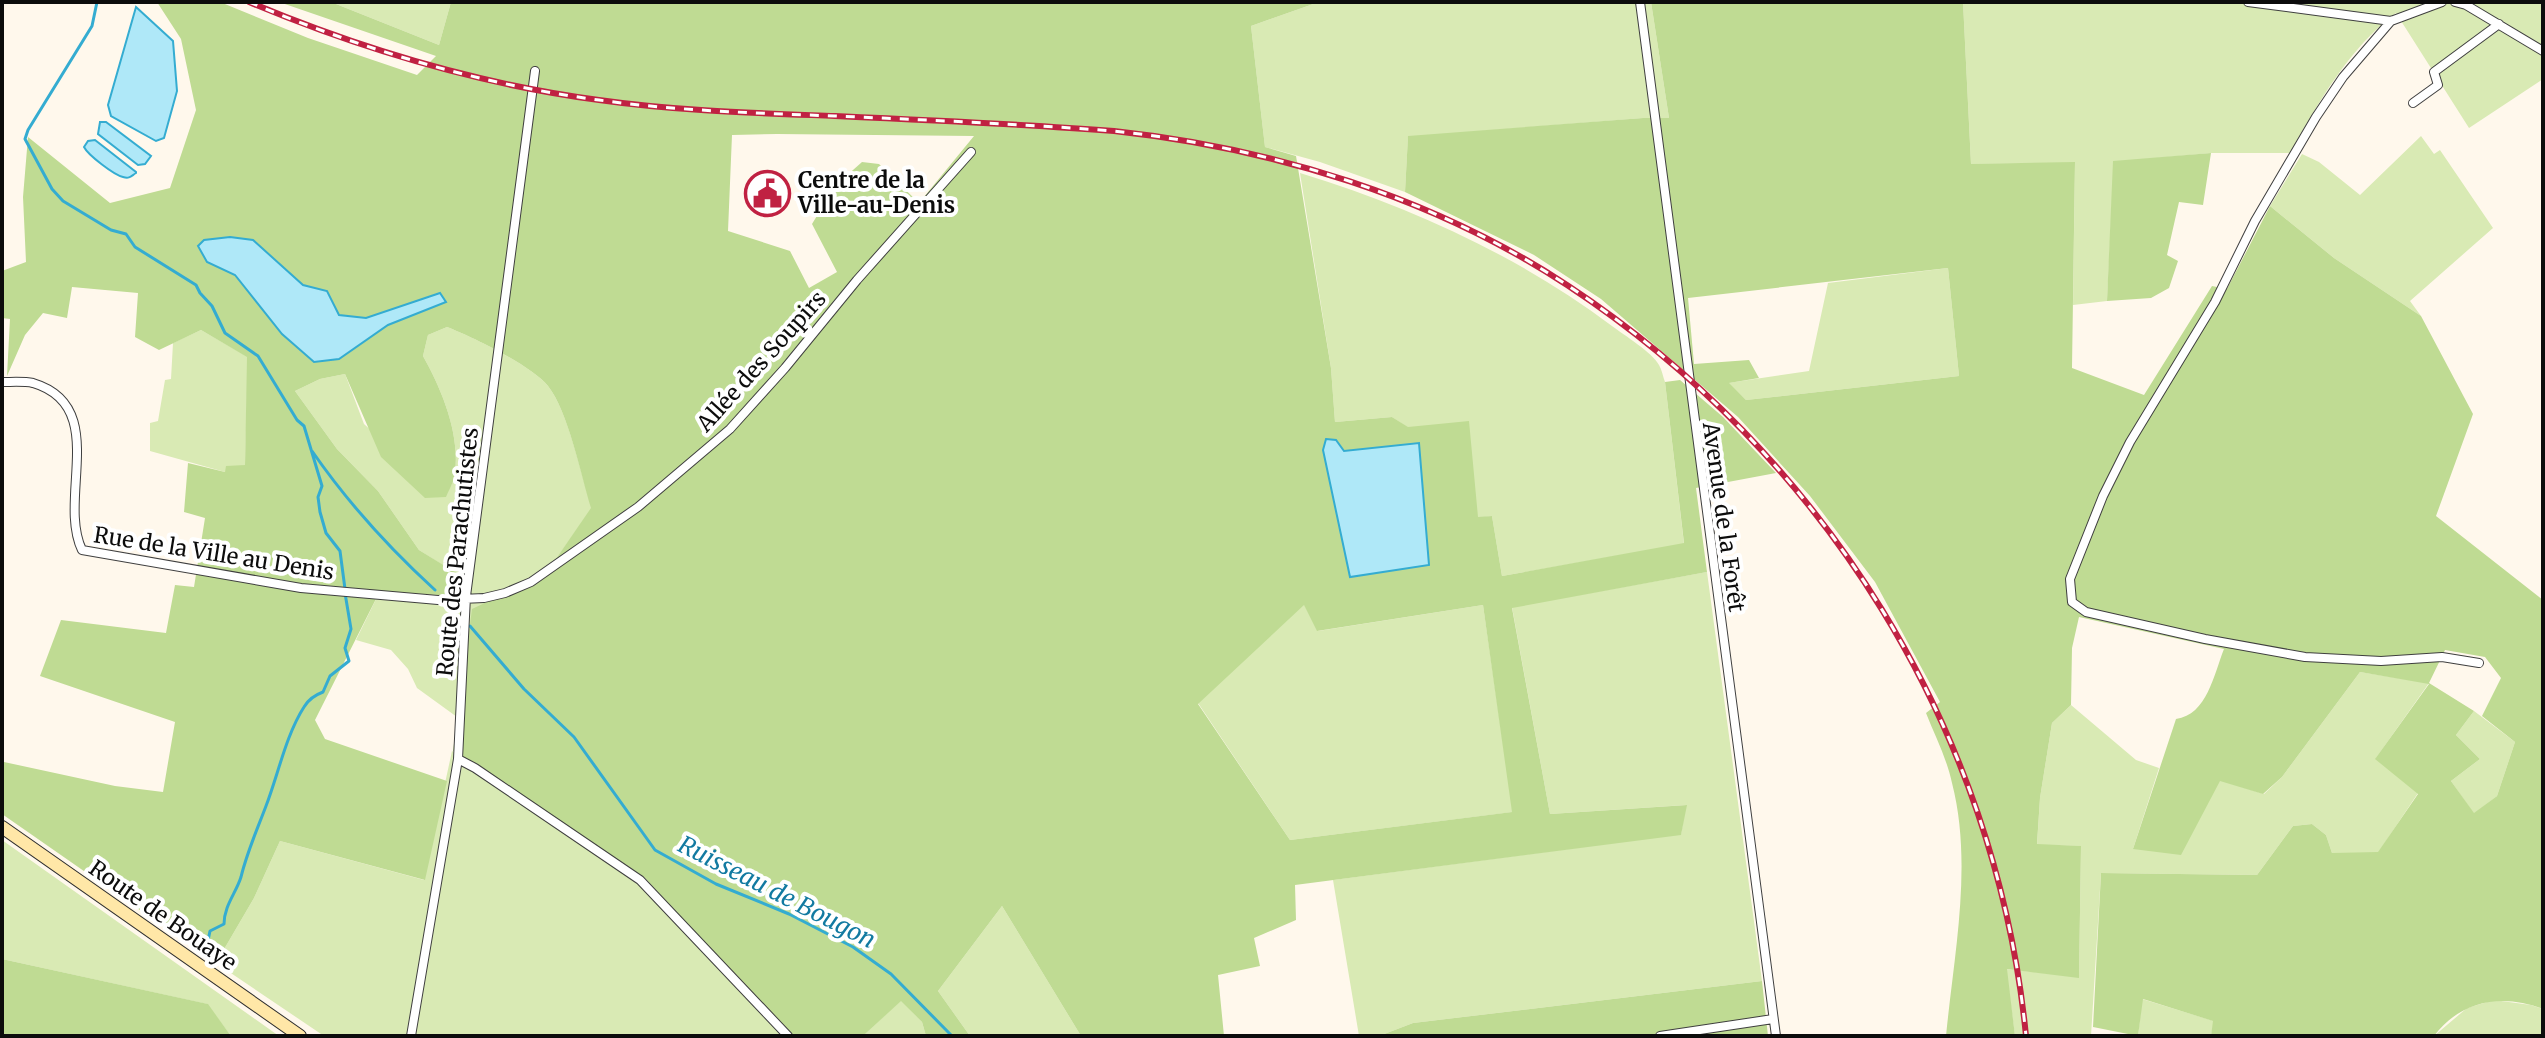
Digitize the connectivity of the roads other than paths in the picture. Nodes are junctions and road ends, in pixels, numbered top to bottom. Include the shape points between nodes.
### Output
1 (1640, 2) edge
2 (2248, 2) edge
3 (2442, 2) edge
4 (2455, 2) edge
5 (2391, 21) junction
6 (2499, 24) junction
7 (2543, 51) edge
8 (535, 71) dead end
9 (2413, 103) dead end
10 (971, 152) dead end
11 (2, 382) edge
12 (465, 600) junction
13 (2479, 663) dead end
14 (458, 759) junction
15 (2, 827) edge
16 (1773, 1019) junction
17 (300, 1036) edge
18 (411, 1036) edge
19 (788, 1036) edge
20 (1660, 1036) edge
21 (1776, 1036) edge

1 - 16 street, Avenue de la Forêt
2 - 5 street
3 - 5 street
4 - 6 street
5 - 13 street via 2316,117 2130,442 2070,579 2072,602 2086,612 2305,657 2442,657
6 - 7 street
6 - 9 street via 2434,72 2438,85
8 - 12 street, Route des Parachutistes
10 - 12 street, Allée des Soupirs via 730,429 638,507 531,582
11 - 12 street, Rue de la Ville au Denis via 32,383 55,393 72,415 79,447 74,493 82,550 301,588
12 - 14 street, Route des Parachutistes
14 - 18 street, Route des Parachutistes
14 - 19 street via 640,880
15 - 17 main road, Route de Bouaye
16 - 20 street
16 - 21 street, Avenue de la Forêt

